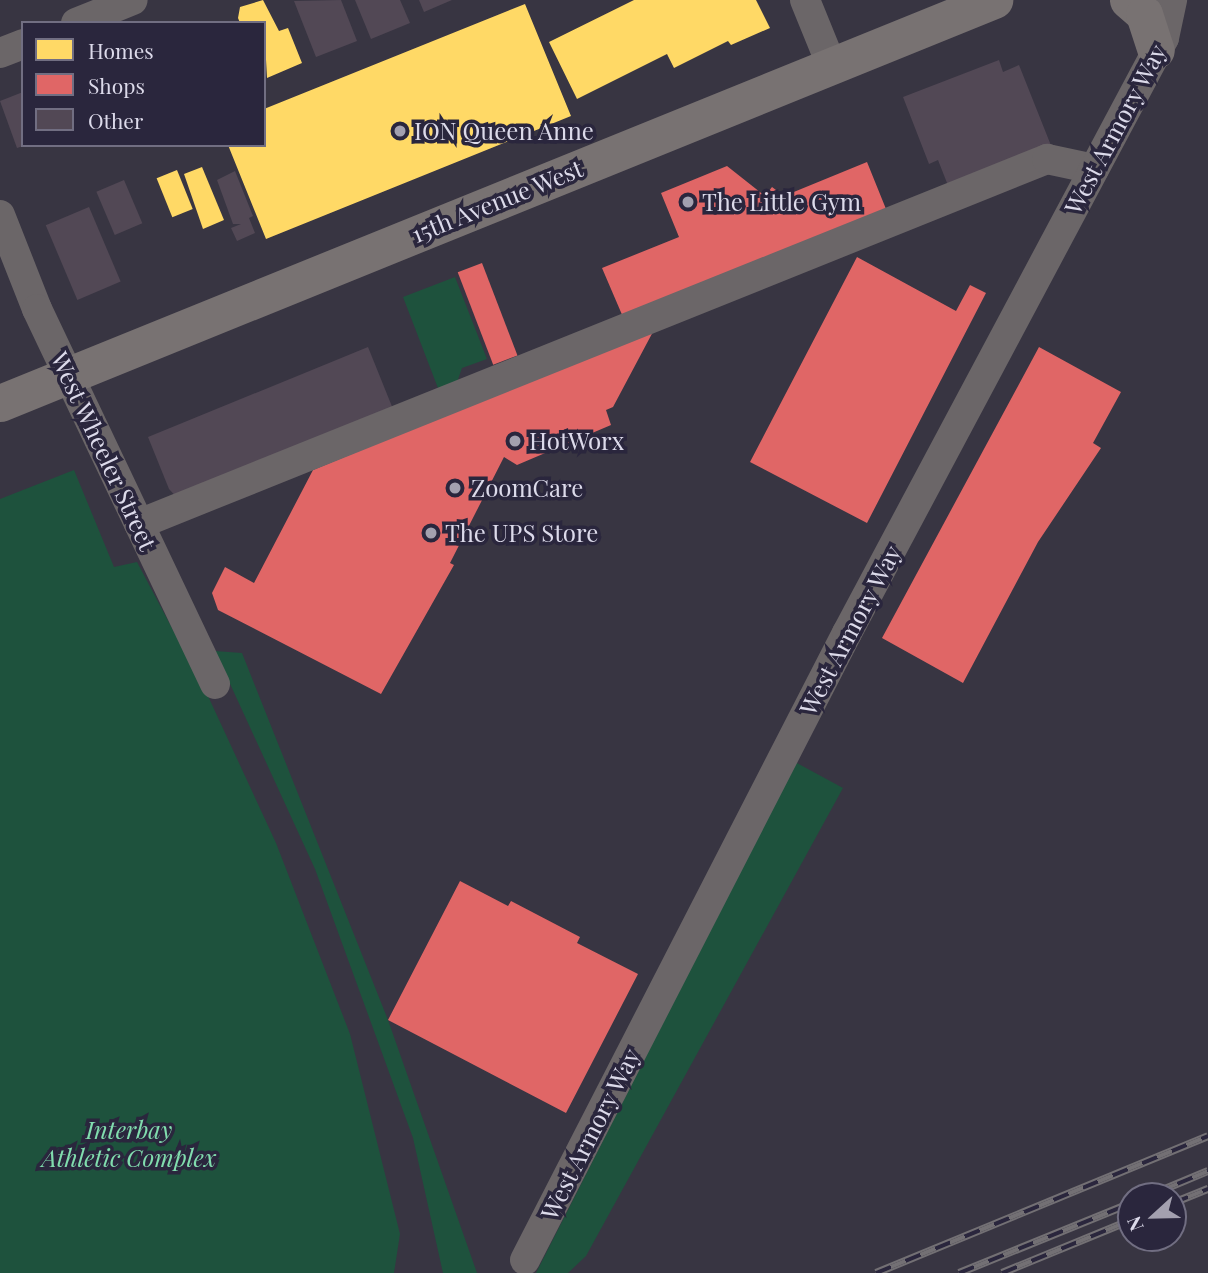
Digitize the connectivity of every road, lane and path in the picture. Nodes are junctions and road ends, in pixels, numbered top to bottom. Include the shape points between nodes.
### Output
1 (132, 0) edge
2 (805, 0) edge
3 (994, 0) edge
4 (1128, 0) edge
5 (1172, 0) edge
6 (81, 21) edge
7 (21, 45) edge
8 (1156, 50) junction
9 (0, 53) edge
10 (831, 65) junction
11 (1094, 169) junction
12 (0, 215) edge
13 (68, 376) junction
14 (0, 403) edge
15 (139, 524) junction
16 (215, 684) dead end
17 (525, 1260) dead end

1 - 6 street
2 - 10 street
3 - 10 main road, 15th Avenue West
4 - 8 main road via 1144,15
5 - 8 street, West Armory Way via 1169,22
7 - 9 street
8 - 11 street, West Armory Way
10 - 13 main road, 15th Avenue West
11 - 15 street via 1047,159
11 - 17 street, West Armory Way via 802,720
12 - 13 street, West Wheeler Street
13 - 14 main road, 15th Avenue West
13 - 15 street, West Wheeler Street
15 - 16 street, West Wheeler Street

